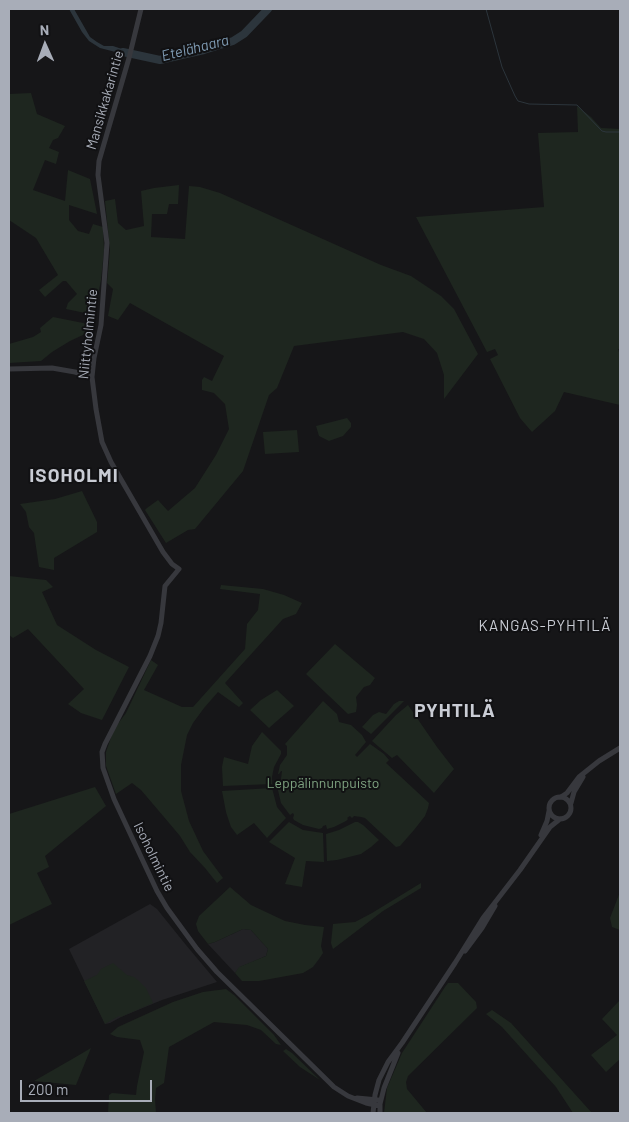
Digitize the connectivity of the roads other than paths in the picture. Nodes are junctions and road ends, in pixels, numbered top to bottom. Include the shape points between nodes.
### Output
1 (141, 9) edge
2 (101, 199) joint
3 (9, 369) edge
4 (92, 376) junction
5 (178, 570) joint
6 (620, 748) edge
7 (586, 772) junction
8 (561, 797) junction
9 (571, 804) junction
10 (549, 811) junction
11 (560, 819) junction
12 (537, 845) junction
13 (378, 1103) junction
14 (373, 1113) edge
15 (380, 1113) edge

1 - 2 street, Mansikkakarintie via 99,161
2 - 4 street, Niittyholmintie via 108,243 101,325
3 - 4 street via 52,368
4 - 5 street, Niittyholmintie via 102,442 163,552
5 - 13 street, Isoholmintie via 165,586 161,623 150,656 104,748 102,762 105,775 157,892 197,949 334,1087 354,1098
6 - 7 street
7 - 8 street
7 - 9 street
8 - 9 street
8 - 10 street via 552,801
9 - 11 street via 569,814
10 - 11 street
10 - 12 street
11 - 12 street
12 - 13 street via 383,1070
13 - 14 street
13 - 15 street

